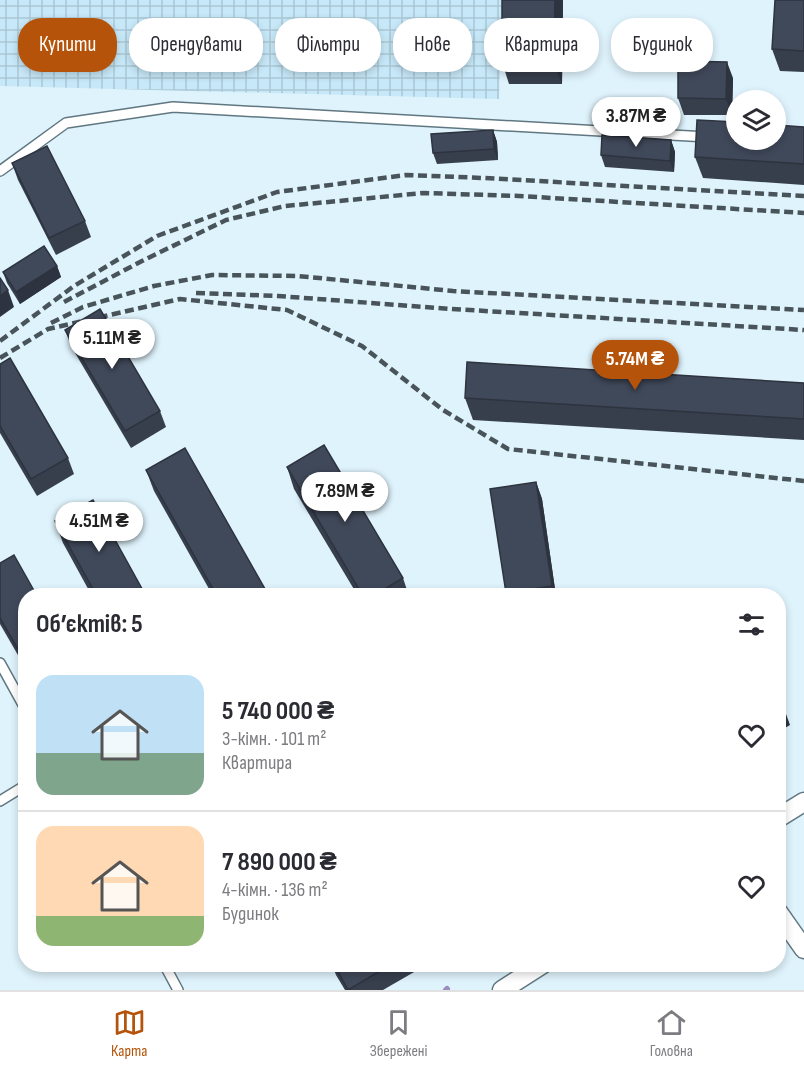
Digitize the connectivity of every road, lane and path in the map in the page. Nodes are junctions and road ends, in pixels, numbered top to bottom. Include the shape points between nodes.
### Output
1 (713, 137) edge
2 (0, 171) edge
3 (0, 663) edge
4 (18, 696) edge
5 (18, 790) edge
6 (0, 801) edge
7 (804, 802) edge
8 (786, 813) edge
9 (786, 923) edge
10 (804, 949) edge
11 (168, 972) edge
12 (530, 972) edge
13 (178, 990) edge
14 (502, 990) edge

1 - 2 lane via 173,107 66,123
3 - 4 lane
5 - 6 lane
7 - 8 street
9 - 10 street
11 - 13 lane
12 - 14 street

